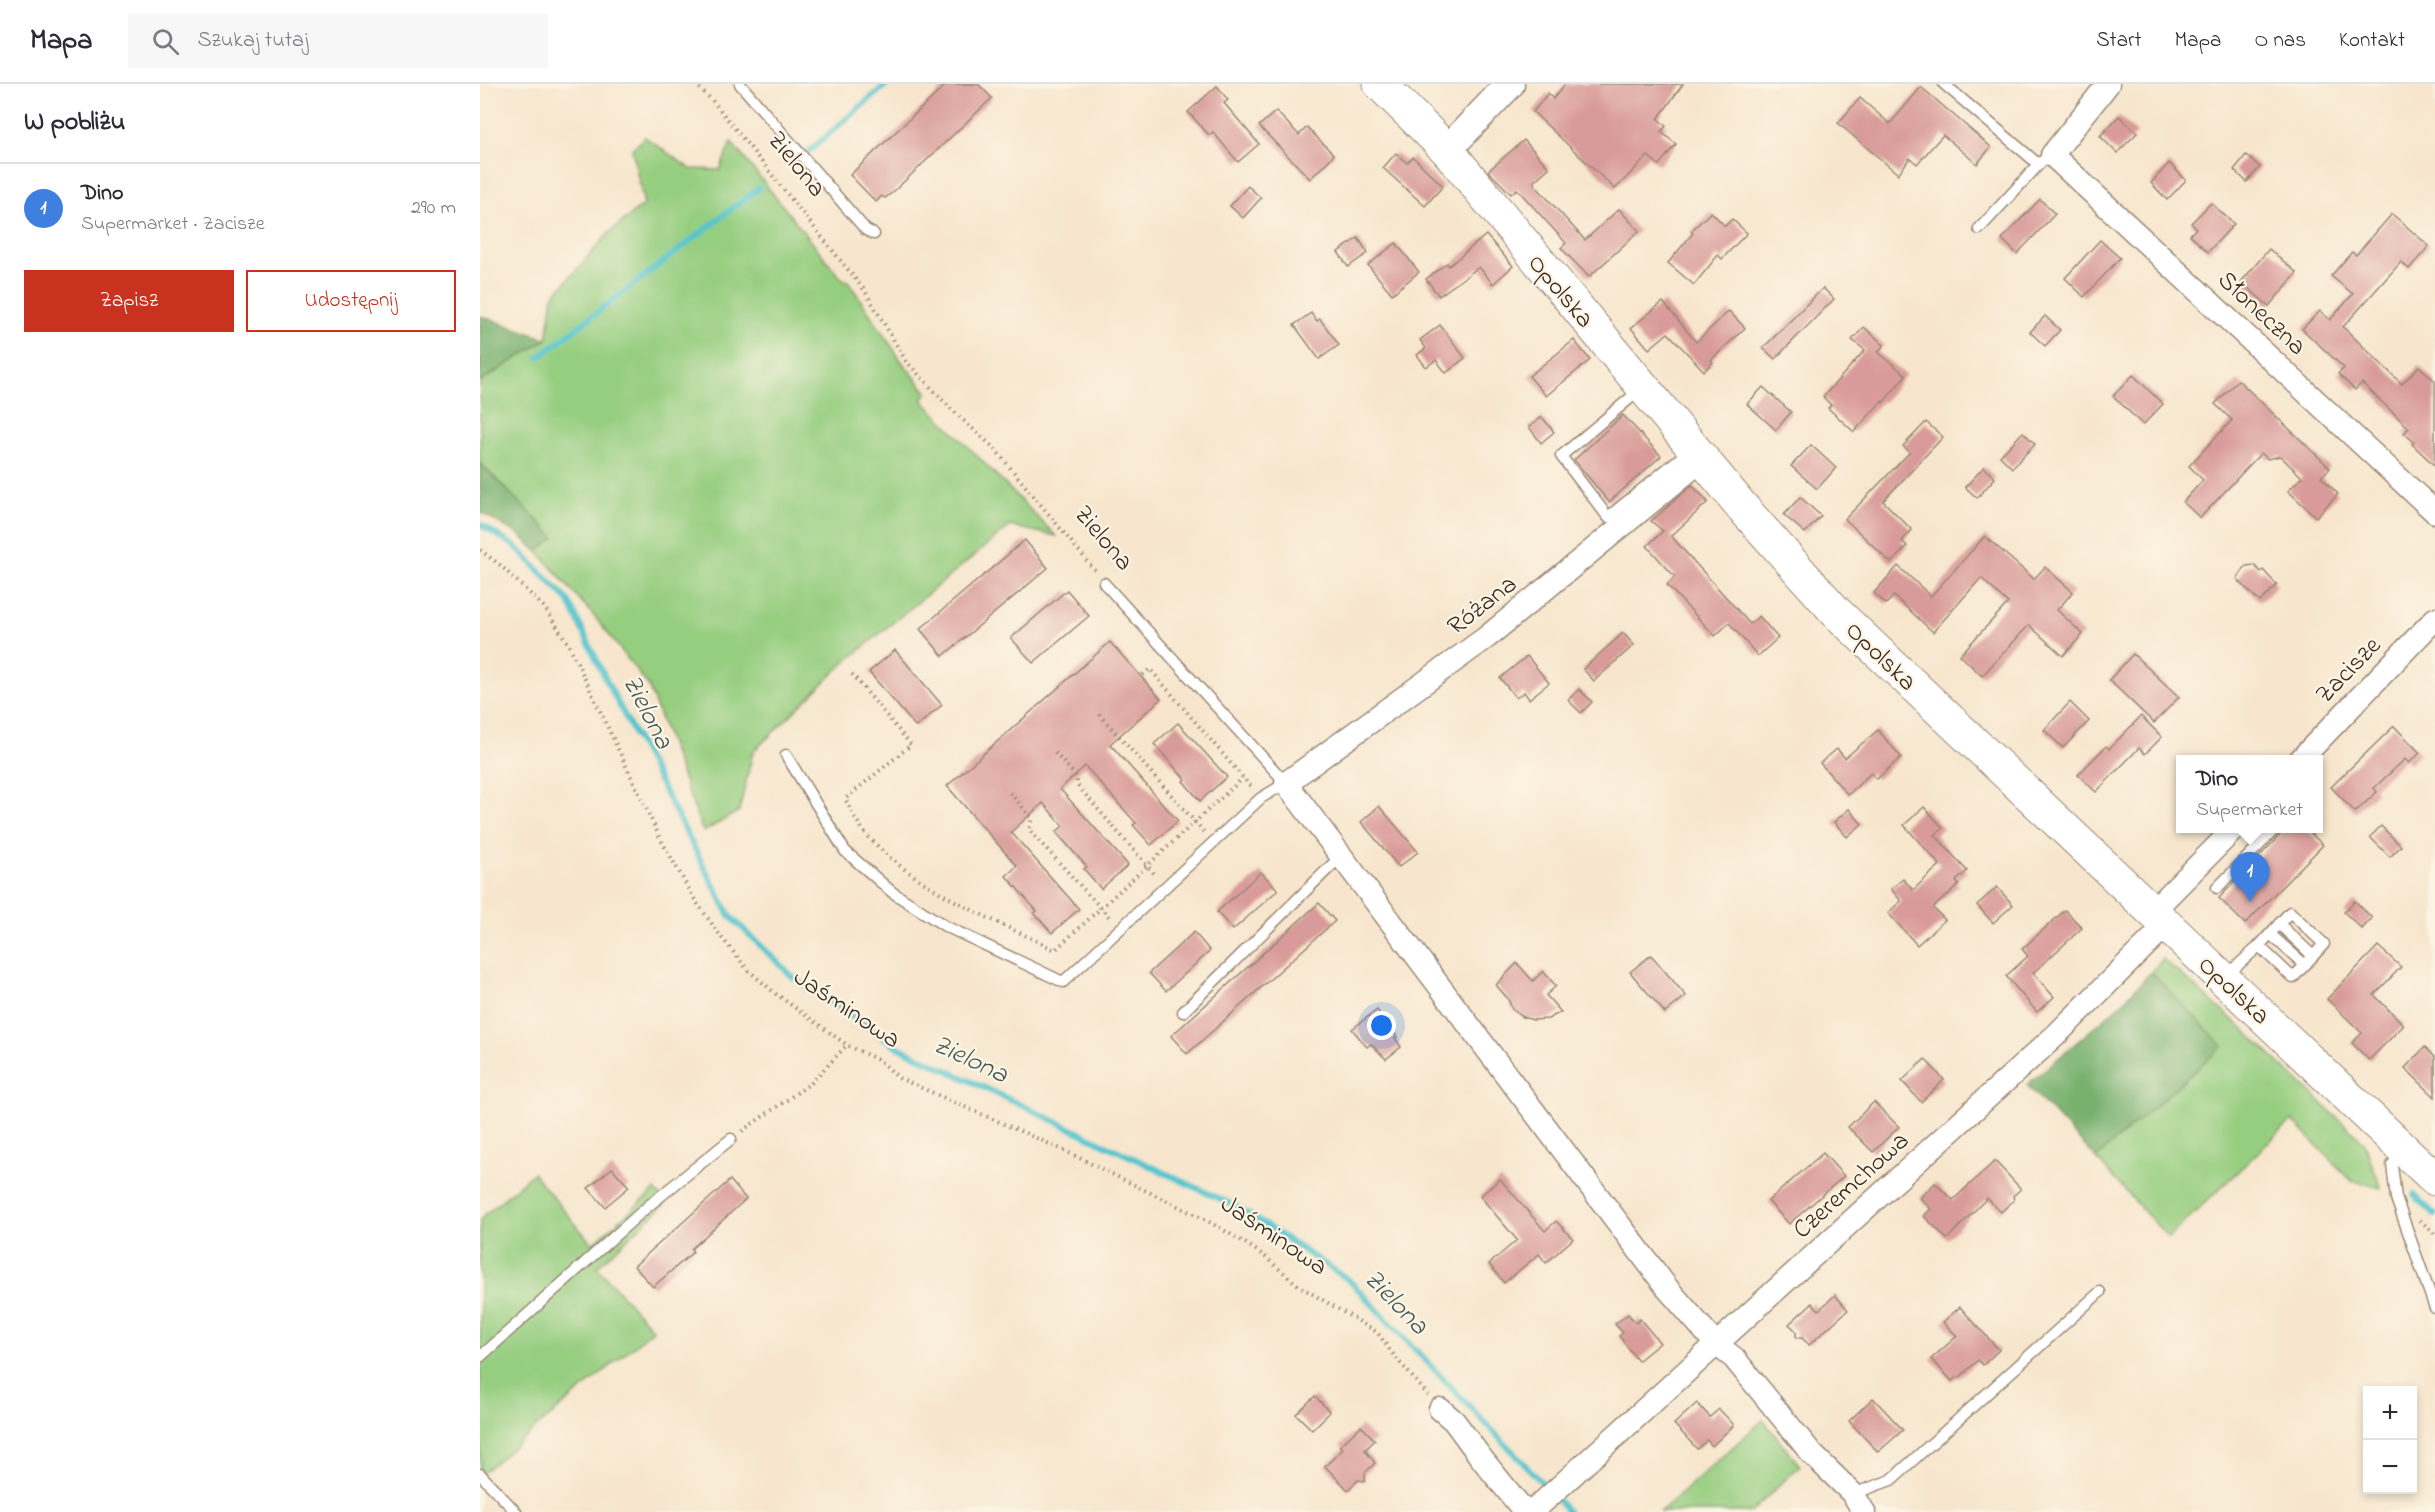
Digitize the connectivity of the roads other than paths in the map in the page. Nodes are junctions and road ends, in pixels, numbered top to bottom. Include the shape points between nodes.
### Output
1 (740, 84) edge
2 (1380, 84) edge
3 (1510, 84) edge
4 (1944, 84) edge
5 (2108, 84) edge
6 (1447, 150) junction
7 (2044, 159) junction
8 (1979, 229) dead end
9 (874, 234) dead end
10 (1643, 387) junction
11 (1698, 453) junction
12 (2435, 512) edge
13 (1104, 582) road end
14 (2435, 619) edge
15 (786, 754) dead end
16 (2304, 755) edge
17 (1286, 783) junction
18 (2231, 833) edge
19 (2271, 833) edge
20 (1340, 857) junction
21 (2217, 888) dead end
22 (2159, 918) junction
23 (2279, 924) junction
24 (2270, 934) junction
25 (2259, 946) junction
26 (2313, 956) junction
27 (2305, 965) junction
28 (2224, 979) junction
29 (1183, 1012) dead end
30 (731, 1139) road end
31 (2404, 1150) junction
32 (2435, 1179) edge
33 (2100, 1292) dead end
34 (2435, 1308) edge
35 (1716, 1344) junction
36 (480, 1357) edge
37 (1440, 1409) road end
38 (480, 1474) edge
39 (1858, 1503) edge
40 (1532, 1510) edge
41 (516, 1512) edge

1 - 9 lane via 866,230
2 - 6 main road, Opolska
3 - 6 street
4 - 7 lane
5 - 7 street
6 - 10 main road, Opolska
7 - 8 lane
7 - 12 street, Słoneczna
10 - 11 main road, Opolska
10 - 11 lane via 1561,456 1608,517
11 - 17 street, Różana via 1487,637
11 - 22 main road, Opolska via 1836,612
13 - 17 lane, Zielona
14 - 16 street, Zacisze
15 - 17 lane via 845,851 892,892 945,926 1063,982 1261,798
17 - 20 street, Zielona
18 - 22 street
19 - 21 lane
20 - 29 lane
20 - 35 street, Zielona via 1660,1280
22 - 28 main road, Opolska
22 - 35 street, Czeremchowa via 2056,1035
23 - 24 lane
23 - 26 lane
23 - 26 lane via 2290,912 2315,935 2324,944
24 - 25 lane
24 - 27 lane
25 - 27 lane via 2293,978
25 - 28 lane
26 - 27 lane
28 - 31 main road, Opolska
30 - 36 lane via 647,1207
31 - 32 main road, Opolska
31 - 34 lane via 2392,1165 2396,1198
33 - 39 lane via 1891,1480
35 - 39 street, Zielona via 1734,1358 1812,1454
35 - 40 street, Czeremchowa
37 - 40 street via 1454,1421 1489,1468
38 - 41 lane

